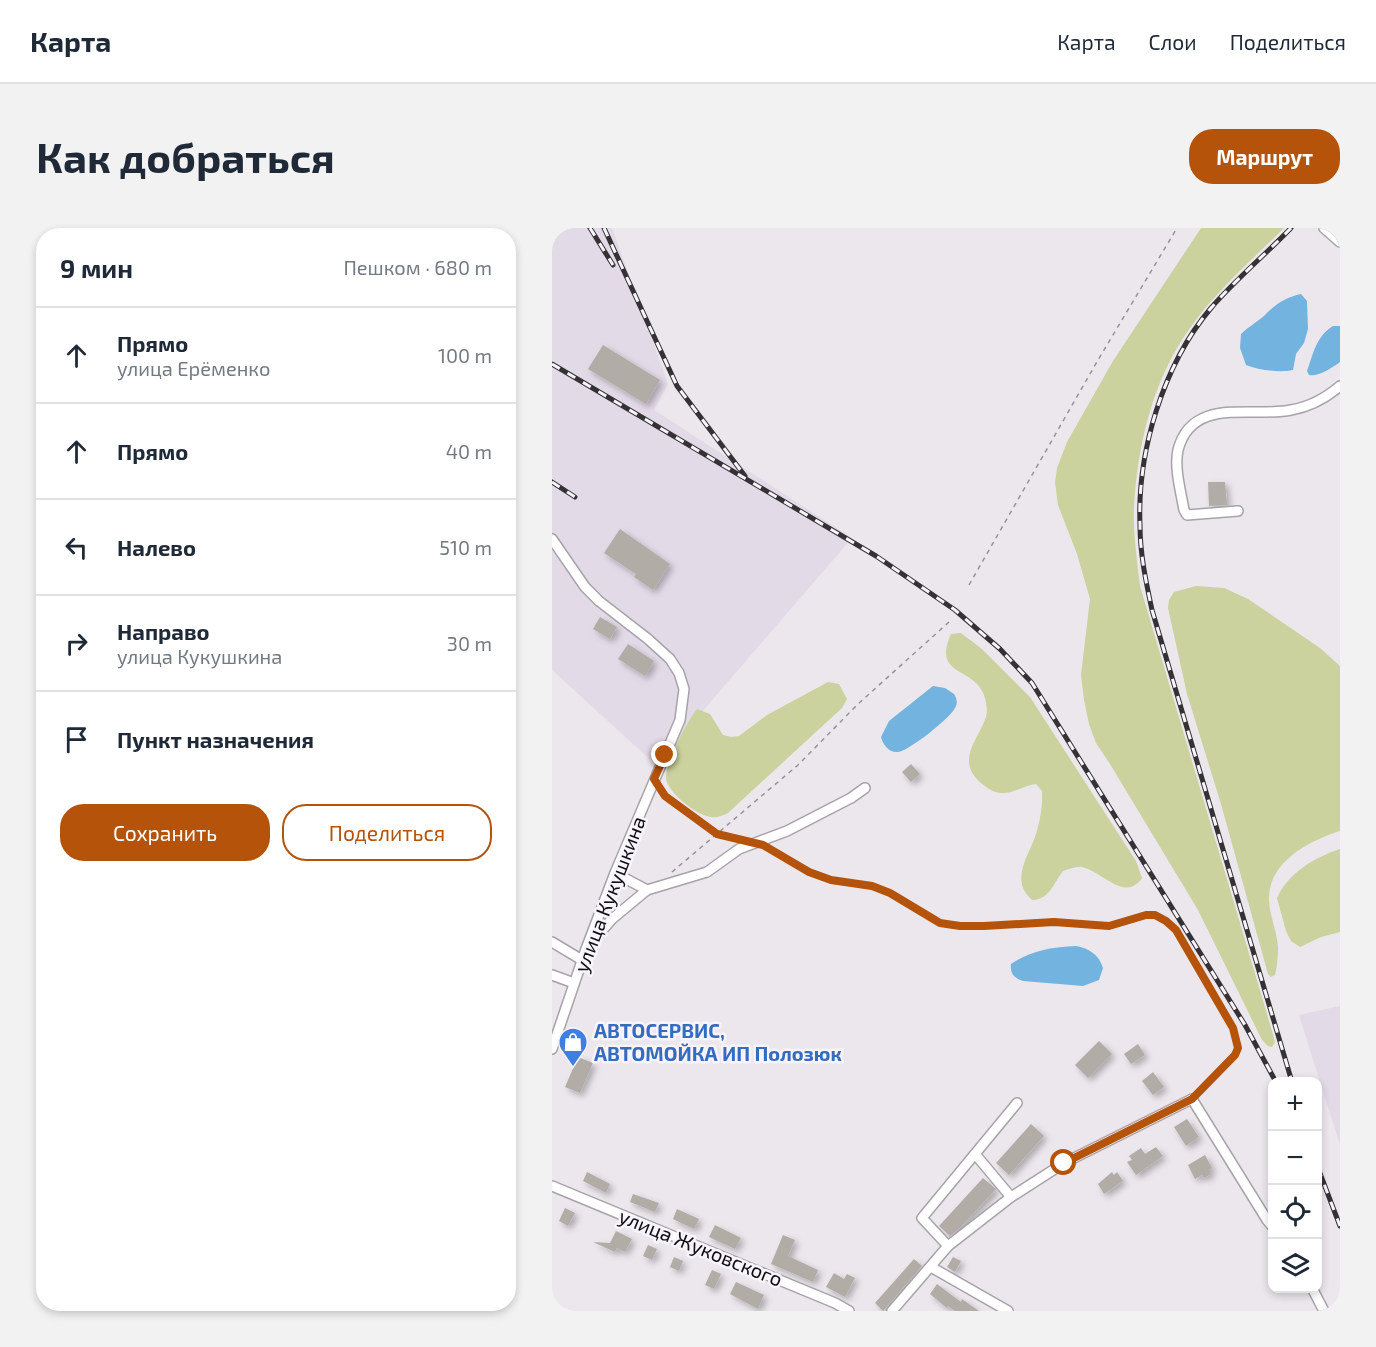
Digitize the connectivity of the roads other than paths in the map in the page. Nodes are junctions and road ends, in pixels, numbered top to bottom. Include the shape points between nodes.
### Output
1 (1324, 228) edge
2 (1340, 242) edge
3 (1340, 386) edge
4 (1238, 511) dead end
5 (552, 539) edge
6 (865, 788) dead end
7 (615, 873) junction
8 (647, 890) junction
9 (552, 942) edge
10 (586, 949) junction
11 (582, 960) junction
12 (552, 975) edge
13 (574, 983) junction
14 (552, 1049) edge
15 (1017, 1103) dead end
16 (975, 1154) junction
17 (552, 1186) edge
18 (1011, 1197) junction
19 (1268, 1221) edge
20 (948, 1246) junction
21 (931, 1267) junction
22 (1315, 1293) edge
23 (849, 1311) edge
24 (892, 1311) edge
25 (1008, 1311) edge
26 (1324, 1311) edge

1 - 2 street
3 - 4 street via 1304,407 1267,413 1221,412 1191,427 1183,437 1177,462 1184,510 1187,515
5 - 7 street, улица Кукушкина via 585,587 670,659 684,689 680,720
6 - 8 street via 787,831 740,849 707,872
7 - 8 street
7 - 10 street, улица Кукушкина
8 - 10 street via 612,919
9 - 11 street
10 - 11 street, улица Кукушкина
11 - 13 street, улица Кукушкина
12 - 13 street
13 - 14 street, улица Кукушкина
15 - 16 street
16 - 18 street
16 - 20 street via 922,1218
17 - 23 street, улица Жуковского
18 - 19 street via 1064,1163 1192,1099
18 - 20 street
20 - 21 street
21 - 24 street
21 - 25 street
22 - 26 street

